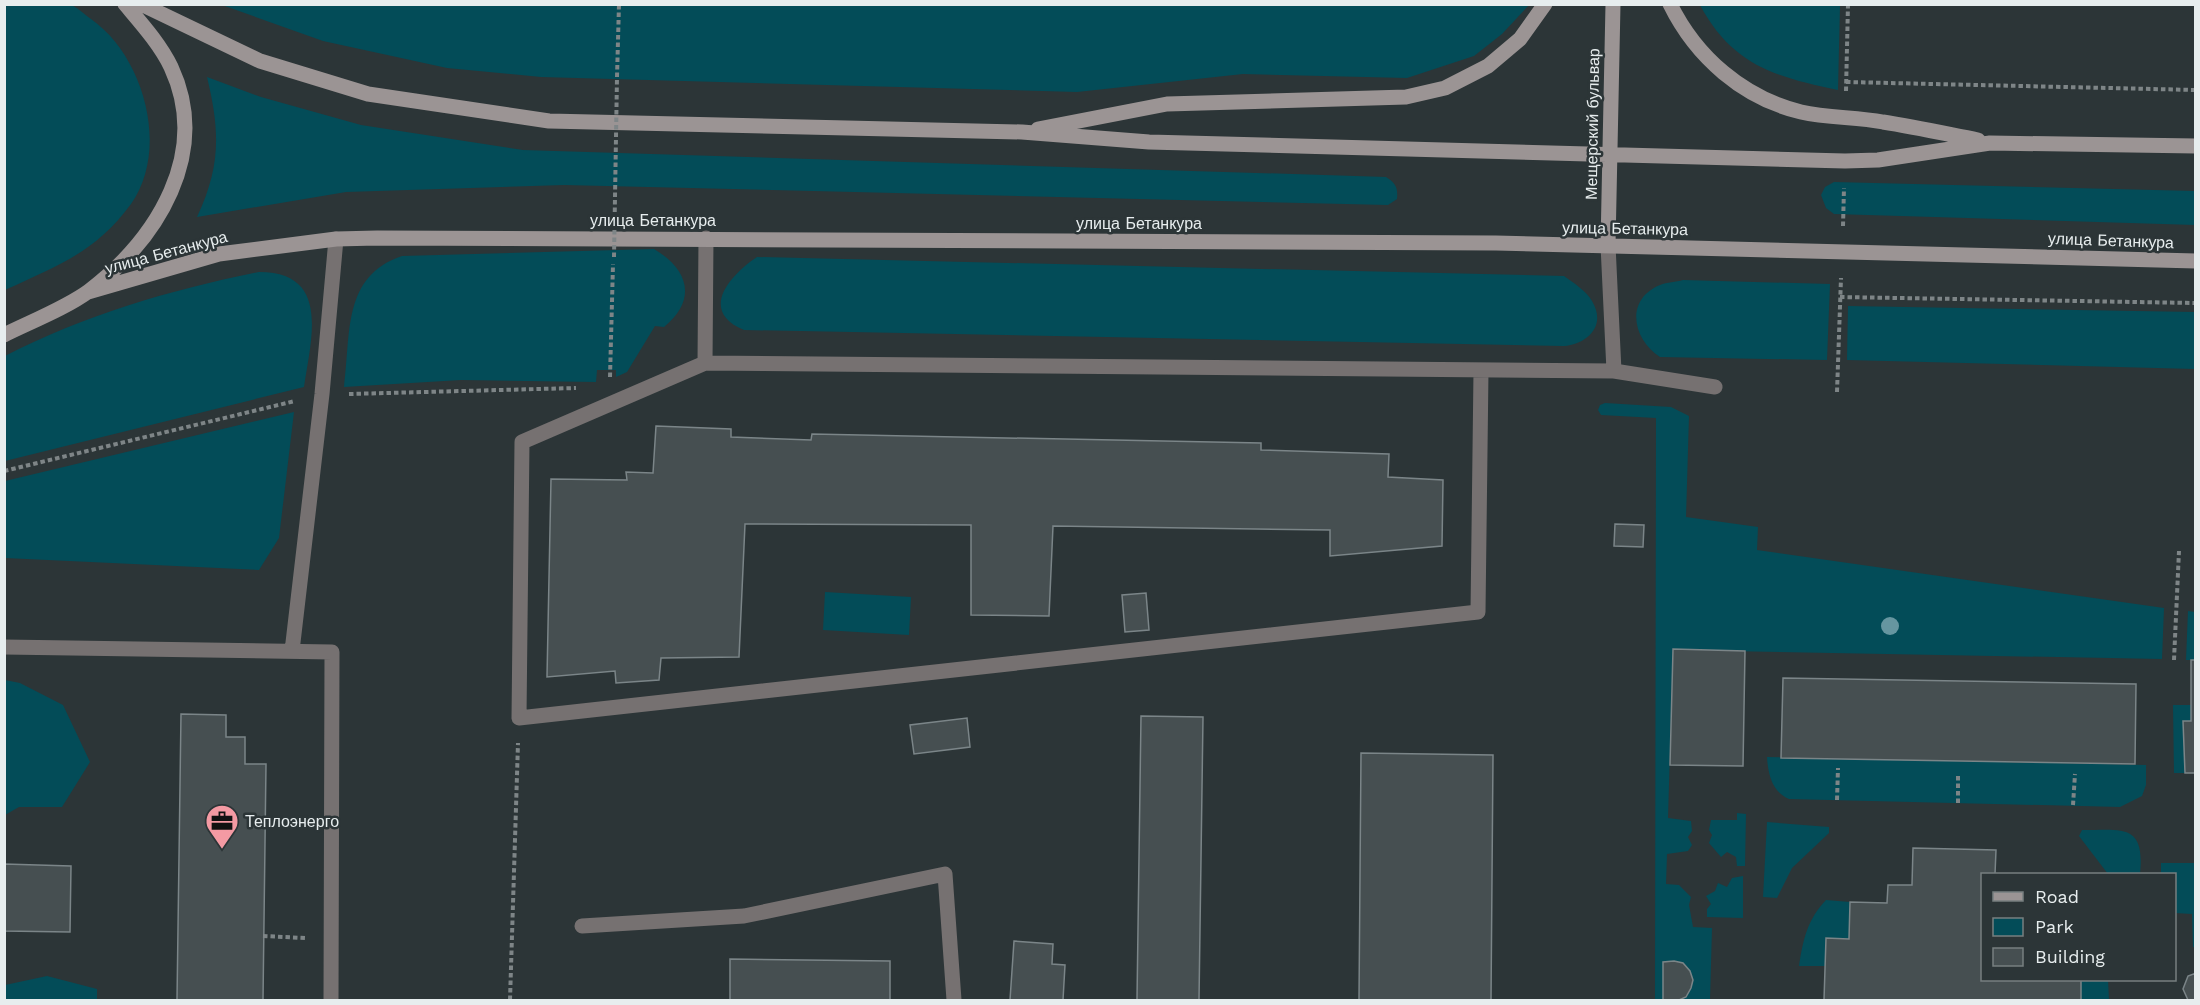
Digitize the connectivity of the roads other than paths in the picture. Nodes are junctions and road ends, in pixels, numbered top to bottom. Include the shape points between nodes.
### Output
1 (125, 4) edge
2 (141, 4) edge
3 (1545, 4) edge
4 (1613, 4) edge
5 (1670, 4) edge
6 (1022, 132) junction
7 (1990, 143) junction
8 (2196, 146) edge
9 (1608, 156) junction
10 (706, 238) junction
11 (336, 239) junction
12 (1608, 245) junction
13 (2196, 261) edge
14 (88, 292) junction
15 (4, 335) edge
16 (705, 363) junction
17 (1481, 371) junction
18 (1614, 371) junction
19 (1715, 387) dead end
20 (4, 647) edge
21 (292, 651) junction
22 (582, 926) dead end
23 (331, 1000) edge
24 (954, 1000) edge

1 - 14 main road via 170,66 182,103 185,140 178,177 163,209 135,247
2 - 6 main road via 260,61 368,94 538,119
3 - 6 main road via 1520,39 1488,66 1445,88 1406,97 1167,104
4 - 9 main road, Мещерский бульвар
5 - 7 main road via 1700,53 1763,99 1800,112 1881,121
6 - 9 main road via 1149,142
7 - 8 main road
7 - 9 main road via 1878,160
9 - 12 main road, Мещерский бульвар
10 - 11 main road, улица Бетанкура
10 - 12 main road, улица Бетанкура
10 - 16 lane
11 - 14 main road, улица Бетанкура via 219,254
11 - 21 lane
12 - 13 main road, улица Бетанкура
12 - 18 lane
14 - 15 main road
16 - 17 lane
16 - 17 lane via 522,442 519,718 1478,612
17 - 18 lane
18 - 19 lane
20 - 21 lane
21 - 23 lane via 332,652
22 - 24 lane via 744,916 945,874

